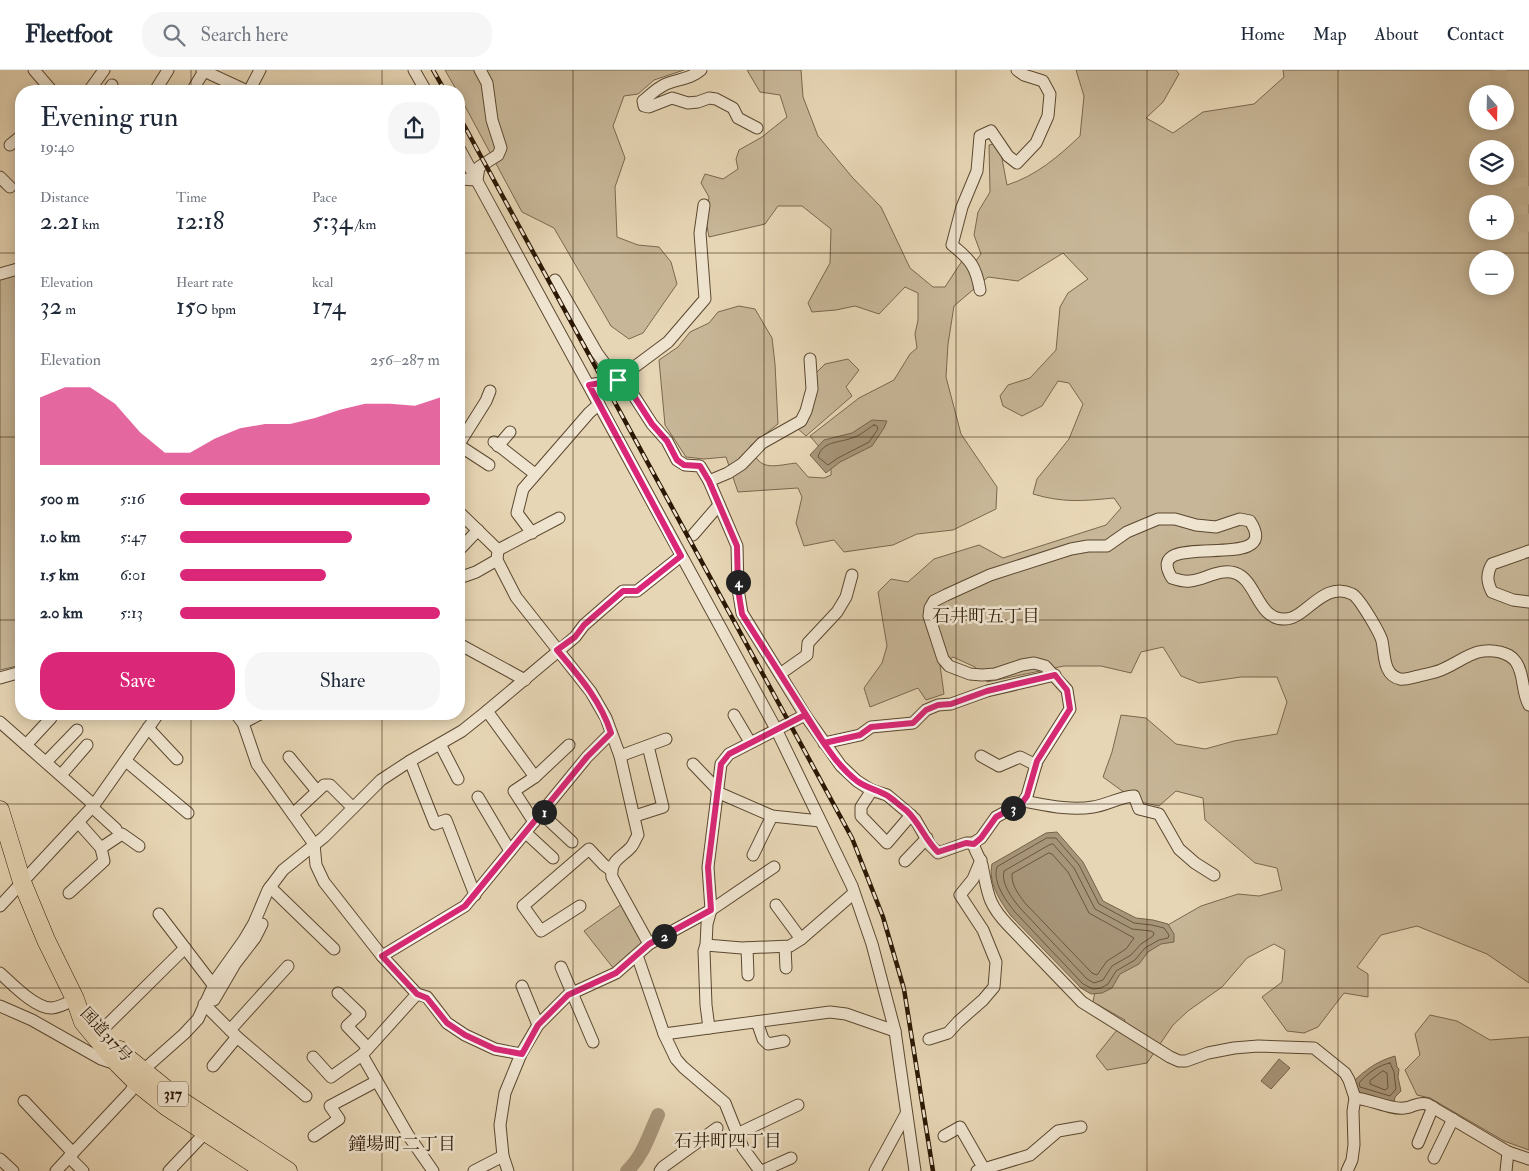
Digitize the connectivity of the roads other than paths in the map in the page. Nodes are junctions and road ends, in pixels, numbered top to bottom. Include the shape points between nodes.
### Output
1 (34, 70) edge
2 (104, 70) edge
3 (168, 70) edge
4 (203, 70) edge
5 (260, 70) edge
6 (414, 70) edge
7 (480, 70) edge
8 (701, 70) edge
9 (1017, 70) edge
10 (224, 81) junction
11 (47, 85) edge
12 (93, 85) edge
13 (159, 85) edge
14 (195, 85) edge
15 (221, 85) edge
16 (234, 85) edge
17 (251, 85) edge
18 (423, 85) edge
19 (757, 128) dead end
20 (15, 141) edge
21 (10, 145) dead end
22 (465, 159) edge
23 (0, 177) edge
24 (465, 179) edge
25 (477, 180) junction
26 (10, 187) dead end
27 (704, 205) dead end
28 (15, 270) edge
29 (0, 274) edge
30 (555, 280) dead end
31 (980, 290) dead end
32 (810, 359) dead end
33 (618, 380) junction
34 (589, 385) junction
35 (490, 391) dead end
36 (599, 404) junction
37 (510, 432) dead end
38 (465, 434) edge
39 (465, 449) edge
40 (489, 465) dead end
41 (535, 474) junction
42 (709, 481) junction
43 (719, 504) junction
44 (465, 518) edge
45 (559, 518) dead end
46 (478, 530) junction
47 (532, 533) junction
48 (693, 535) dead end
49 (465, 544) edge
50 (1529, 551) edge
51 (498, 555) junction
52 (681, 556) junction
53 (852, 575) dead end
54 (465, 576) edge
55 (1529, 602) edge
56 (465, 647) edge
57 (557, 650) junction
58 (15, 674) edge
59 (780, 674) junction
60 (1055, 675) junction
61 (0, 678) edge
62 (525, 680) junction
63 (1529, 705) edge
64 (487, 711) junction
65 (734, 715) dead end
66 (805, 715) junction
67 (49, 720) edge
68 (154, 720) edge
69 (241, 720) edge
70 (0, 722) edge
71 (148, 728) junction
72 (776, 729) junction
73 (77, 730) dead end
74 (611, 733) junction
75 (666, 739) dead end
76 (750, 742) junction
77 (824, 743) junction
78 (440, 744) junction
79 (26, 745) junction
80 (569, 745) dead end
81 (87, 746) dead end
82 (648, 746) junction
83 (620, 756) junction
84 (981, 756) dead end
85 (289, 757) dead end
86 (177, 759) dead end
87 (126, 761) junction
88 (410, 761) junction
89 (46, 762) junction
90 (693, 764) dead end
91 (1036, 765) junction
92 (61, 775) junction
93 (535, 777) junction
94 (458, 779) dead end
95 (717, 790) junction
96 (872, 790) junction
97 (317, 792) junction
98 (478, 797) dead end
99 (1024, 801) junction
100 (93, 806) junction
101 (353, 808) junction
102 (0, 810) edge
103 (188, 812) dead end
104 (293, 814) junction
105 (911, 815) junction
106 (635, 816) junction
107 (772, 816) junction
108 (538, 818) junction
109 (820, 821) junction
110 (78, 822) junction
111 (116, 829) dead end
112 (526, 833) junction
113 (927, 838) junction
114 (572, 842) dead end
115 (314, 844) junction
116 (974, 844) junction
117 (139, 846) dead end
118 (101, 848) junction
119 (510, 852) junction
120 (753, 856) dead end
121 (553, 858) dead end
122 (981, 860) junction
123 (905, 861) dead end
124 (774, 868) dead end
125 (612, 870) junction
126 (1214, 875) dead end
127 (22, 882) junction
128 (270, 887) junction
129 (69, 893) dead end
130 (854, 893) junction
131 (475, 895) junction
132 (776, 905) dead end
133 (0, 906) edge
134 (580, 906) dead end
135 (711, 910) junction
136 (159, 914) dead end
137 (262, 924) dead end
138 (801, 940) junction
139 (247, 942) junction
140 (649, 944) junction
141 (706, 945) junction
142 (785, 946) junction
143 (185, 948) junction
144 (747, 948) junction
145 (334, 949) dead end
146 (382, 956) junction
147 (637, 956) junction
148 (288, 966) dead end
149 (561, 967) dead end
150 (786, 968) dead end
151 (0, 973) edge
152 (225, 975) junction
153 (748, 975) dead end
154 (214, 986) junction
155 (522, 986) dead end
156 (338, 993) dead end
157 (417, 994) junction
158 (572, 994) junction
159 (74, 999) junction
160 (0, 1006) edge
161 (207, 1006) junction
162 (757, 1022) junction
163 (538, 1025) junction
164 (710, 1028) junction
165 (103, 1029) junction
166 (895, 1031) junction
167 (234, 1034) junction
168 (664, 1034) junction
169 (929, 1039) dead end
170 (784, 1041) dead end
171 (593, 1042) dead end
172 (365, 1051) junction
173 (522, 1054) junction
174 (313, 1057) dead end
175 (118, 1064) junction
176 (214, 1066) dead end
177 (141, 1077) junction
178 (376, 1080) junction
179 (306, 1096) dead end
180 (1355, 1098) junction
181 (24, 1102) dead end
182 (798, 1105) dead end
183 (1433, 1107) junction
184 (906, 1114) junction
185 (1453, 1119) junction
186 (1081, 1127) dead end
187 (717, 1128) dead end
188 (206, 1132) junction
189 (738, 1134) junction
190 (314, 1136) dead end
191 (944, 1136) dead end
192 (1418, 1143) dead end
193 (1508, 1152) junction
194 (71, 1155) junction
195 (503, 1156) junction
196 (790, 1158) dead end
197 (1434, 1158) dead end
198 (1529, 1158) edge
199 (0, 1159) edge
200 (981, 1170) edge
201 (13, 1171) edge
202 (56, 1171) edge
203 (83, 1171) edge
204 (169, 1171) edge
205 (265, 1171) edge
206 (288, 1171) edge
207 (433, 1171) edge
208 (474, 1171) edge
209 (508, 1171) edge
210 (660, 1171) edge
211 (761, 1171) edge
212 (875, 1171) edge
213 (916, 1171) edge
214 (1347, 1171) edge
215 (1506, 1171) edge

1 - 11 street
2 - 12 street
3 - 13 street
4 - 10 street
4 - 14 street
5 - 17 street
6 - 18 street
7 - 25 street via 501,148 498,155 479,166
8 - 19 street via 656,90 643,101 644,106 672,98 688,102 716,99 733,108 738,118
9 - 31 street via 1043,81 1050,94 1048,116 1036,143 1017,163 1008,156 991,131 980,136 977,171 962,207 952,245 966,256 977,273
10 - 15 street
10 - 16 street
20 - 21 street
22 - 25 street
23 - 26 street
24 - 25 street
25 - 34 street
27 - 33 street via 700,233 705,299 668,342
28 - 29 street
30 - 33 street via 588,339
32 - 42 street via 812,388 801,421 762,443 742,464
33 - 34 street
33 - 42 street via 632,393 677,460 684,465 700,466
34 - 36 street
35 - 38 street
36 - 41 street
36 - 52 street
37 - 41 street via 496,444
39 - 40 street
41 - 47 street via 522,489 516,513
42 - 43 street
43 - 48 street
43 - 59 street via 737,546 742,614
44 - 46 street
45 - 47 street
46 - 49 street
46 - 51 street
47 - 51 street
50 - 55 street via 1492,564 1488,583 1492,592
51 - 54 street via 476,572
51 - 57 street via 516,597
52 - 57 street via 637,591 623,591
52 - 72 street
53 - 59 street via 846,597 837,612 808,643 808,655
56 - 62 street
57 - 62 street
57 - 74 street via 591,692
58 - 61 street
59 - 66 street
60 - 63 street via 1045,666 1034,663 982,675 949,666 932,630 929,616 934,601 990,575 1071,549 1107,546 1127,532 1158,519 1216,526 1240,519 1250,521 1255,528 1255,538 1249,546 1238,550 1180,552 1167,563 1172,578 1191,581 1234,573 1244,579 1271,616 1282,620 1293,619 1310,604 1332,592 1353,594 1381,640 1386,667 1394,676 1412,678 1440,670 1484,650 1508,654 1521,670
60 - 77 street via 938,705 926,710 913,723 871,727 860,735
60 - 91 street via 1067,690 1070,709
62 - 64 street
64 - 78 street
64 - 93 street
65 - 76 street
66 - 72 street
66 - 77 street
67 - 79 street
68 - 71 street
69 - 104 street via 257,764
70 - 79 street
71 - 86 street
71 - 87 street
72 - 76 street
72 - 109 street
73 - 89 street
74 - 83 street
74 - 108 street via 587,757
75 - 82 street
76 - 95 street via 729,754 721,764
77 - 96 street via 841,766
78 - 88 street
78 - 94 street
79 - 89 street
80 - 93 street
81 - 92 street
82 - 83 street
82 - 106 street via 663,807
83 - 106 street
84 - 91 street via 999,766 1020,757
85 - 97 street
87 - 100 street
87 - 103 street
88 - 101 street via 382,780
88 - 131 street via 435,824 446,820
89 - 92 street
90 - 95 street
91 - 99 street
92 - 100 street
93 - 108 street via 514,791
95 - 107 street
95 - 135 street via 708,867
96 - 105 street via 887,795
96 - 105 street via 861,807 861,816 887,842
97 - 101 street via 324,785 330,785
97 - 104 street
98 - 119 street
99 - 116 street via 996,817
99 - 126 street via 1078,810 1134,796 1139,808 1159,814 1179,849
100 - 110 street
100 - 111 street
101 - 115 street
102 - 127 highway, 国道317号 / 317
104 - 115 street
105 - 113 street
106 - 125 street via 638,835 632,846 617,859
107 - 109 street
107 - 120 street
108 - 112 street
108 - 114 street
109 - 130 street
110 - 118 street
110 - 127 street
112 - 119 street
112 - 121 street
113 - 116 street via 938,852 966,843
113 - 123 street
115 - 128 street
115 - 146 street via 316,865 324,882
116 - 122 street
117 - 118 street via 122,834
118 - 129 street via 104,861
119 - 131 street
122 - 169 street via 973,879 960,895 982,930 996,962 994,987 948,1033
122 - 180 street via 989,899 997,913 1082,1002 1179,1061 1234,1048 1314,1048 1345,1073
124 - 135 street
125 - 134 street via 589,849 523,906 541,931
125 - 140 street via 612,877
127 - 133 street
127 - 159 highway, 国道317号 / 317
128 - 139 street
128 - 145 street
130 - 138 street
130 - 166 street via 872,944
131 - 146 street via 465,906
132 - 138 street
135 - 140 street
135 - 141 street
136 - 143 street
137 - 139 street
138 - 142 street
139 - 152 street
140 - 147 street
141 - 144 street
141 - 164 street via 706,1004
142 - 144 street
142 - 150 street
143 - 154 street
143 - 165 street
144 - 153 street
146 - 157 street
147 - 158 street via 616,973
147 - 168 street
148 - 167 street
149 - 158 street
151 - 159 street via 32,1001 50,1008
152 - 154 street
152 - 161 street
154 - 161 street
155 - 163 street
156 - 172 street via 360,1014 348,1026
157 - 172 street
157 - 173 street via 427,998 447,1023 465,1035 495,1049
158 - 163 street
158 - 171 street
159 - 165 highway, 国道317号 / 317
159 - 175 highway, 国道317号 / 317 via 83,1022
160 - 175 street via 101,1059
161 - 167 street
161 - 177 street via 198,1020 149,1065
162 - 164 street
162 - 166 street via 830,1012 846,1014
162 - 170 street via 768,1044
163 - 173 street
164 - 168 street
165 - 177 highway, 国道317号 / 317
166 - 184 street
167 - 176 street
167 - 179 street
168 - 189 street via 683,1067 725,1103
172 - 174 street via 331,1077
172 - 178 street
173 - 195 street via 506,1093 500,1125
175 - 177 highway, 国道317号 / 317
177 - 188 highway, 国道317号 / 317 via 167,1107
177 - 194 street
177 - 206 highway, 国道317号 / 317
178 - 190 street via 330,1106 339,1119
178 - 207 street
180 - 183 street via 1398,1108 1420,1102
180 - 214 street via 1354,1145
181 - 194 street
182 - 189 street
183 - 185 street
183 - 192 street
184 - 212 street
184 - 213 street
185 - 193 street
185 - 197 street
186 - 200 street via 1058,1131 1030,1155
187 - 210 street
188 - 204 street
188 - 205 highway, 国道317号 / 317
189 - 211 street via 743,1148
191 - 200 street via 960,1127
193 - 198 street
193 - 215 street
194 - 202 street
194 - 203 street
195 - 208 street
195 - 209 street
196 - 211 street
199 - 201 street

